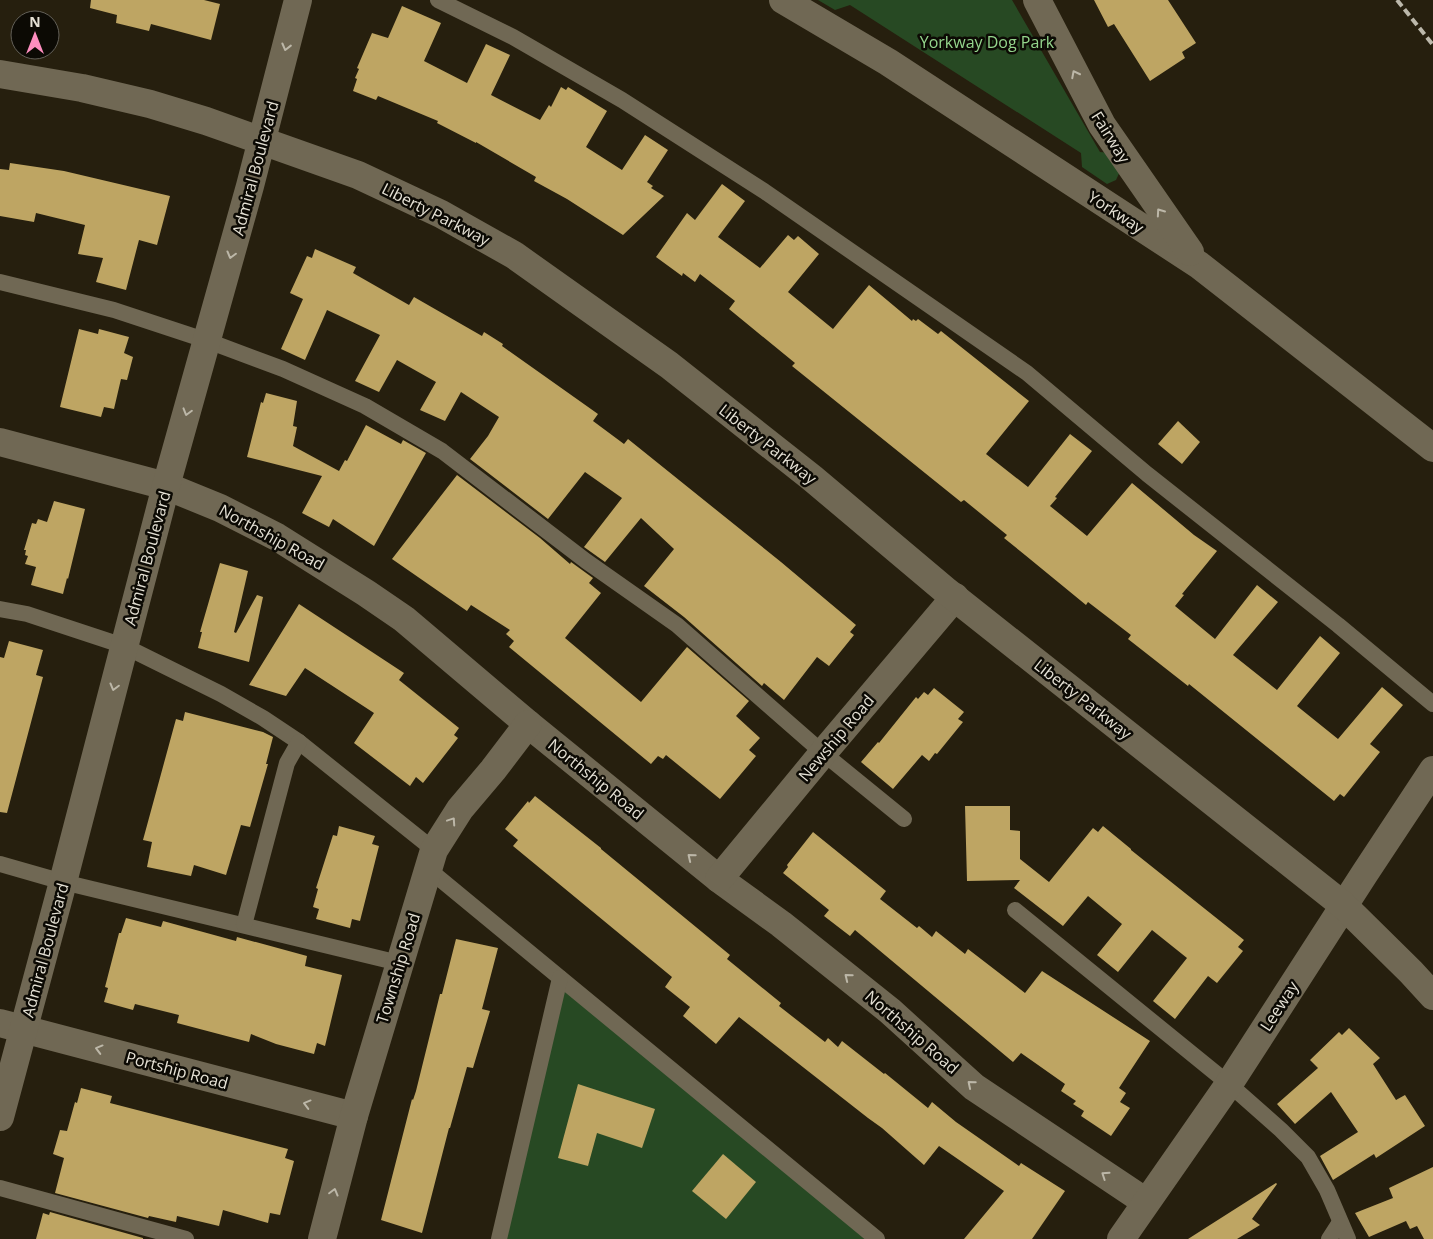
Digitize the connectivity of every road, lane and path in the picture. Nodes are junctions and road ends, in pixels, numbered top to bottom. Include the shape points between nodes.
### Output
1 (298, 0) edge
2 (438, 0) edge
3 (783, 0) edge
4 (1037, 0) edge
5 (0, 74) edge
6 (262, 142) junction
7 (1199, 265) junction
8 (0, 282) edge
9 (208, 341) junction
10 (0, 442) edge
11 (1433, 448) edge
12 (166, 486) junction
13 (955, 597) junction
14 (0, 609) edge
15 (124, 646) junction
16 (1433, 704) edge
17 (528, 724) junction
18 (299, 742) junction
19 (823, 753) junction
20 (1433, 770) edge
21 (904, 819) dead end
22 (431, 859) junction
23 (0, 864) edge
24 (719, 879) junction
25 (63, 882) junction
26 (1344, 905) junction
27 (1015, 910) dead end
28 (244, 925) junction
29 (400, 963) junction
30 (560, 978) junction
31 (1433, 996) edge
32 (11, 1026) edge
33 (1229, 1084) junction
34 (354, 1116) junction
35 (0, 1117) edge
36 (0, 1188) edge
37 (1146, 1202) junction
38 (1340, 1222) junction
39 (157, 1235) edge
40 (186, 1239) edge
41 (322, 1239) edge
42 (499, 1239) edge
43 (877, 1239) edge
44 (1121, 1239) edge
45 (1328, 1239) edge
46 (1348, 1239) edge

1 -> 6 street, Admiral Boulevard
2 - 16 lane via 622,100 764,191 1020,367 1147,474
3 - 7 street, Yorkway via 888,62
7 -> 4 street, Fairway via 1102,125
5 - 6 street, Liberty Parkway via 150,104
6 -> 9 street, Admiral Boulevard
6 - 13 street, Liberty Parkway via 358,175 441,214 514,255 669,365
7 - 11 street, Yorkway
8 - 9 lane via 114,310
9 -> 12 street, Admiral Boulevard
9 - 19 lane via 283,369 365,406 442,451 570,549 677,625
10 - 12 street, Northship Road
12 - 15 street, Admiral Boulevard
12 - 17 street, Northship Road via 276,536 336,573 404,620
13 - 19 street, Newship Road
13 - 26 street, Liberty Parkway
14 - 15 lane via 27,614
15 - 18 lane via 221,694
15 -> 25 street, Admiral Boulevard
22 -> 17 street, Township Road via 460,809
24 -> 17 street, Northship Road
18 - 22 lane
18 - 28 lane via 287,763
19 - 21 lane
19 - 24 street, Newship Road
20 - 26 street, Leeway
22 - 29 street, Township Road
22 - 30 lane
23 - 25 lane
37 -> 24 street, Northship Road via 974,1087 890,1011
25 - 28 lane
25 - 32 street, Admiral Boulevard
26 - 31 street, Liberty Parkway
26 - 33 street, Leeway
27 - 33 lane
28 - 29 lane
29 - 34 street, Township Road
30 - 42 lane
30 - 43 lane
34 -> 32 street, Portship Road
32 - 35 street, Admiral Boulevard
33 - 37 street, Leeway
33 - 38 lane via 1308,1157
41 -> 34 street, Township Road
36 - 39 lane
37 - 44 street, Leeway
38 - 45 lane
38 - 46 lane
39 - 40 lane

